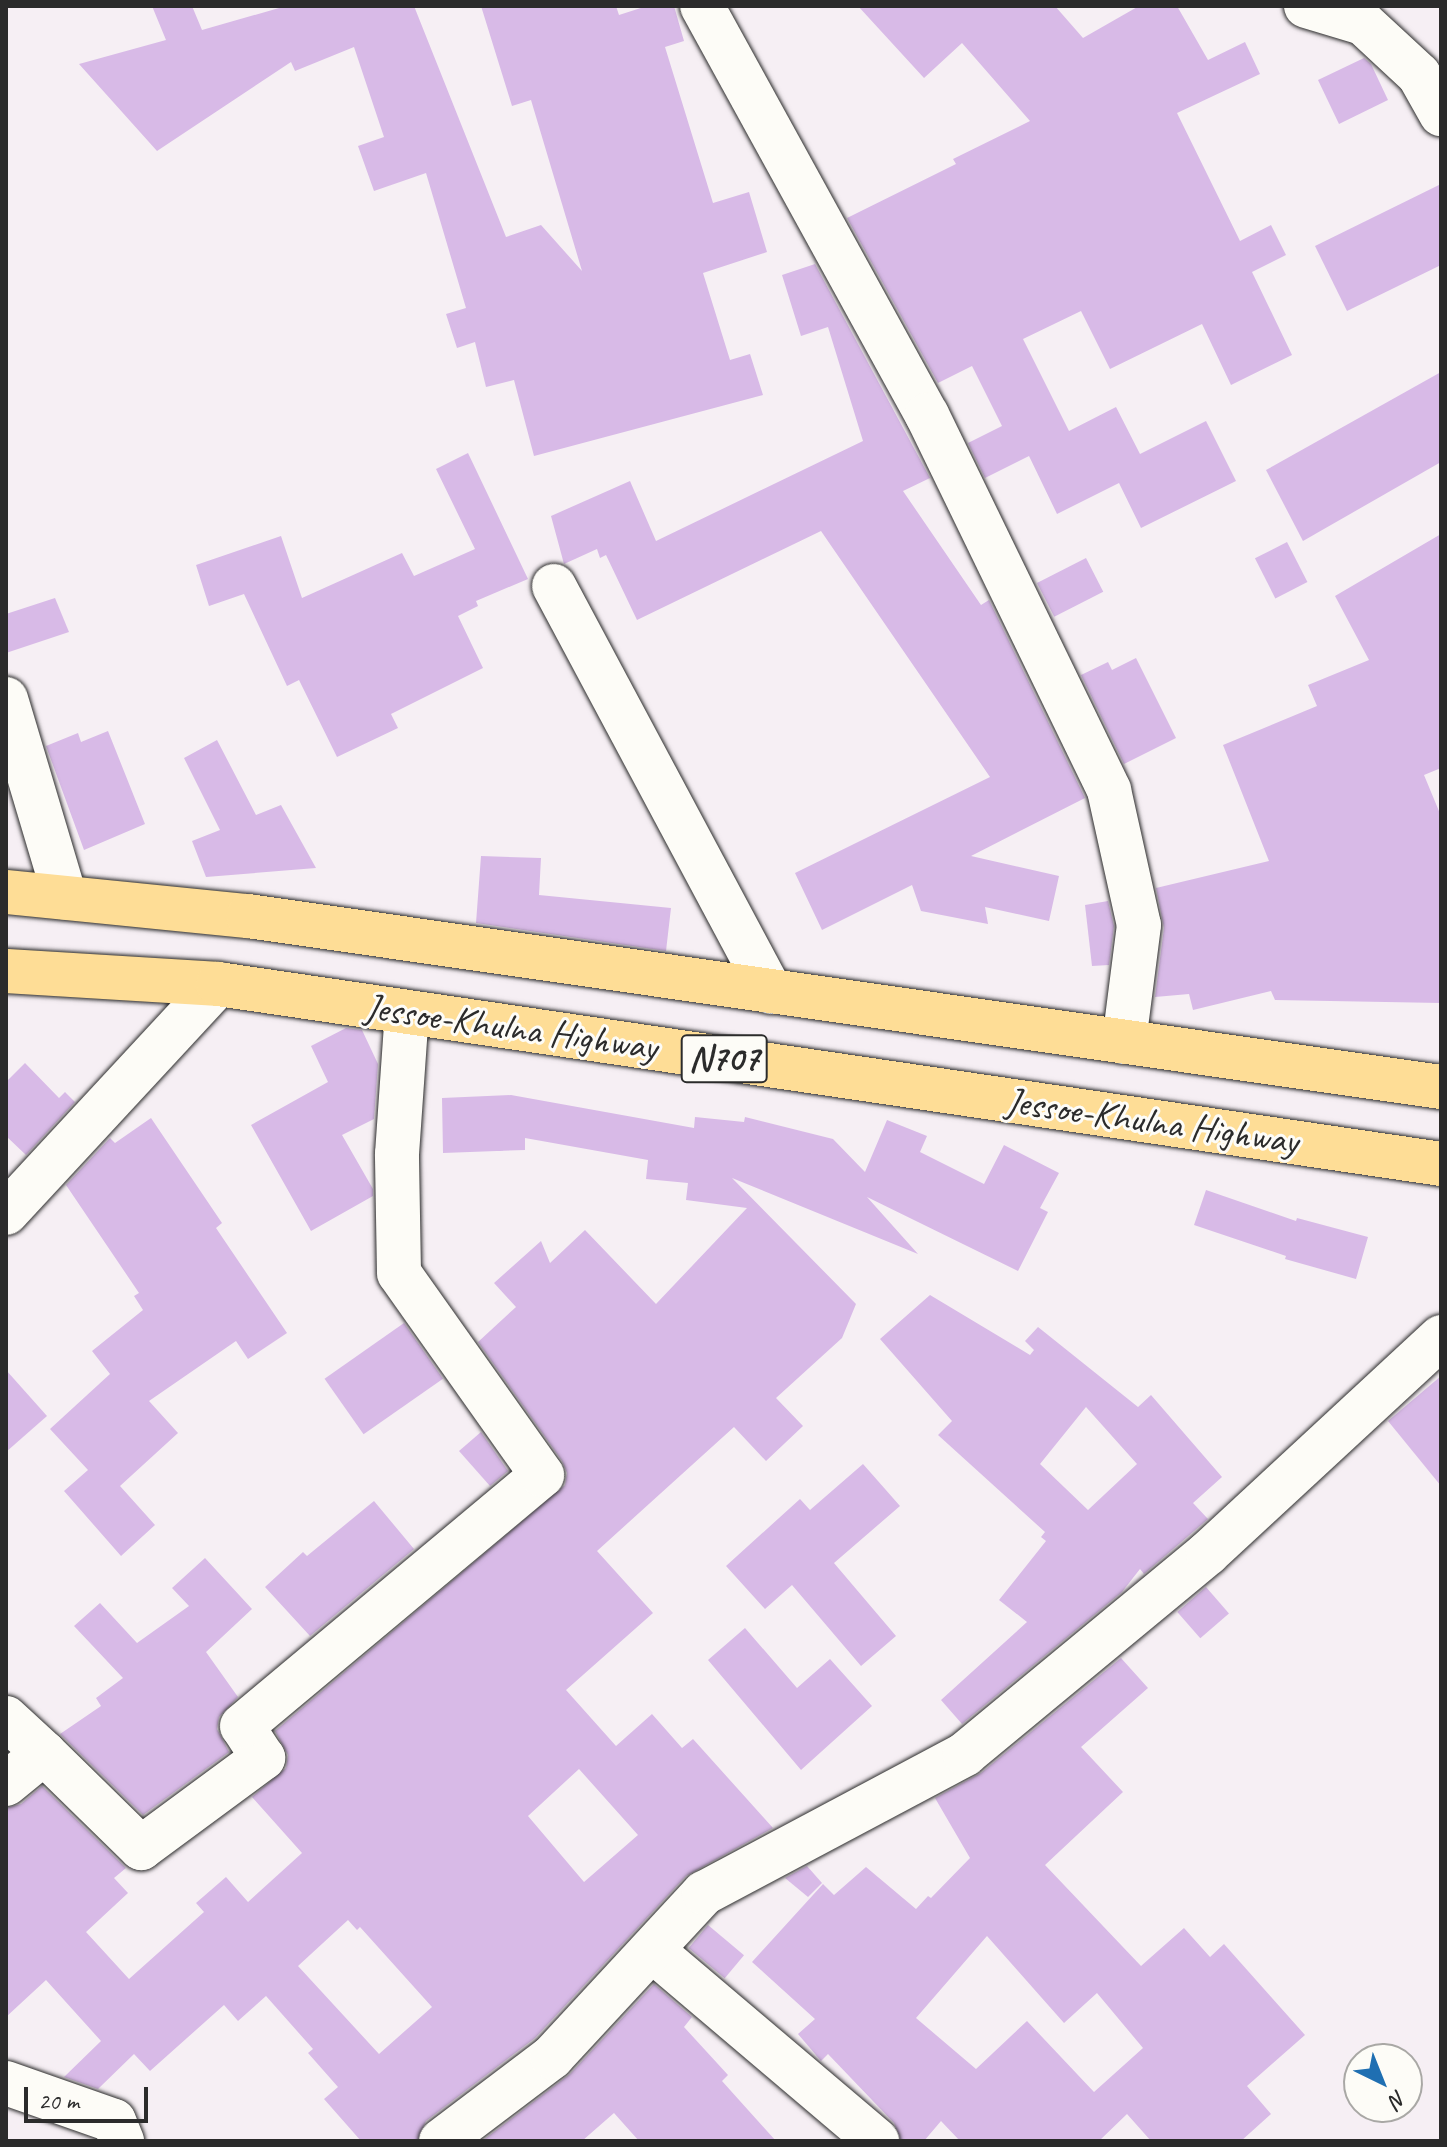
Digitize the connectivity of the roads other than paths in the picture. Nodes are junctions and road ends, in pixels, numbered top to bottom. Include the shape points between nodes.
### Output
1 (702, 6) edge
2 (1306, 6) edge
3 (1362, 14) edge
4 (1441, 114) edge
5 (554, 586) dead end
6 (6, 699) edge
7 (6, 892) edge
8 (65, 897) junction
9 (6, 971) edge
10 (218, 984) junction
11 (771, 992) junction
12 (407, 1012) junction
13 (1124, 1042) junction
14 (1441, 1087) edge
15 (1441, 1164) edge
16 (6, 1213) edge
17 (1441, 1337) edge
18 (6, 1718) edge
19 (44, 1753) junction
20 (6, 1784) edge
21 (666, 1962) dead end
22 (6, 2083) edge
23 (122, 2141) edge
24 (441, 2141) edge
25 (877, 2141) edge

1 - 13 street via 927,415 1109,790 1139,925
2 - 3 street
3 - 4 street via 1419,75
5 - 11 street
6 - 8 street
7 - 8 highway, Jessoe-Khulna Highway / N707
8 - 11 highway, Jessoe-Khulna Highway / N707 via 248,916
9 - 10 highway, Jessoe-Khulna Highway / N707
10 - 12 highway, Jessoe-Khulna Highway / N707
10 - 16 street
11 - 13 highway, Jessoe-Khulna Highway / N707
12 - 15 highway, Jessoe-Khulna Highway / N707
12 - 19 street via 397,1154 399,1273 542,1475 242,1726 263,1758 141,1848
13 - 14 highway, Jessoe-Khulna Highway / N707
17 - 24 street via 1208,1553 965,1754 704,1893 552,2057
18 - 19 street
19 - 20 street
21 - 25 street
22 - 23 street via 114,2121

